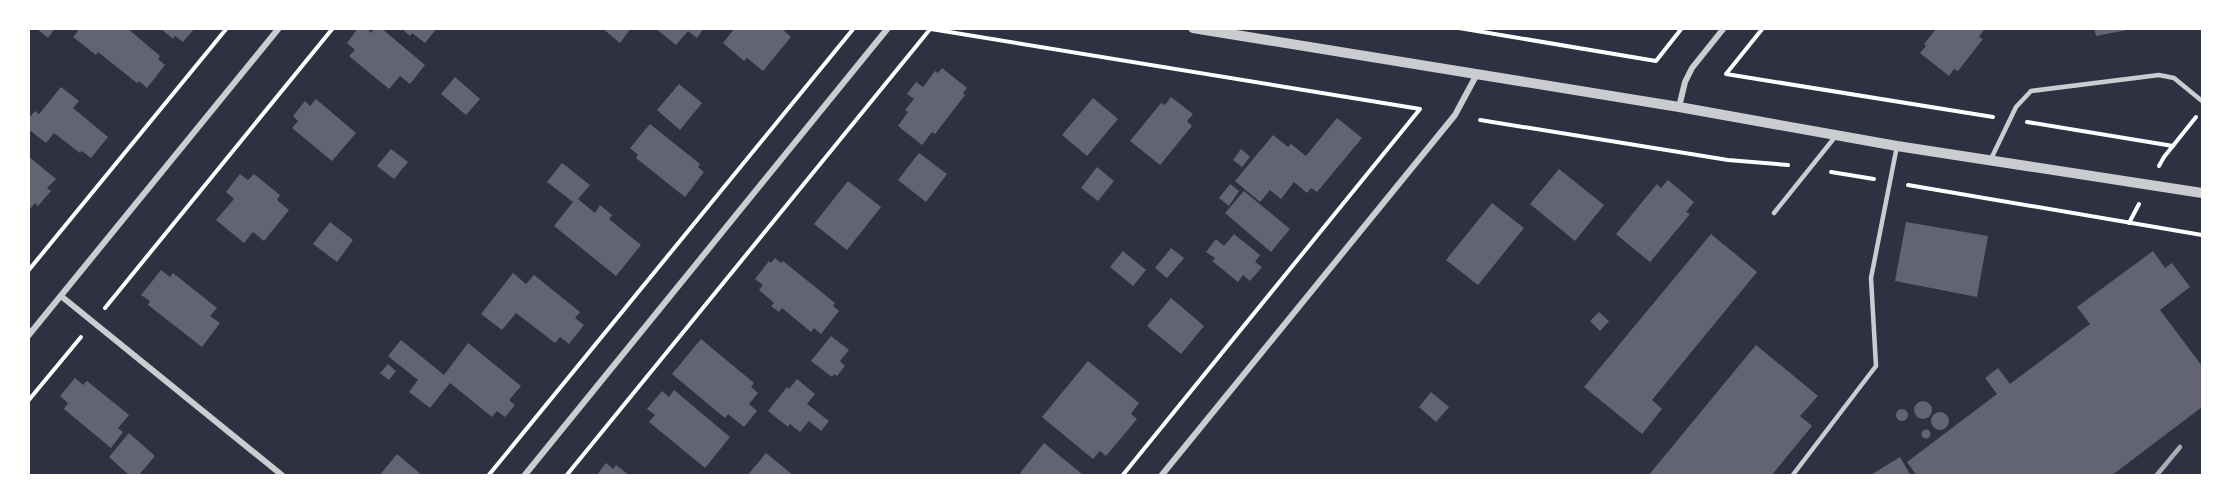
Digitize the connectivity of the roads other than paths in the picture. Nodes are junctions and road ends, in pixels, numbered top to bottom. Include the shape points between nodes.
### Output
1 (279, 28) edge
2 (888, 28) edge
3 (1193, 28) edge
4 (1724, 28) edge
5 (1477, 74) junction
6 (2202, 101) edge
7 (1679, 107) junction
8 (1837, 135) junction
9 (1897, 146) junction
10 (1990, 160) junction
11 (2202, 193) edge
12 (1774, 213) dead end
13 (61, 296) junction
14 (28, 336) edge
15 (283, 476) edge
16 (524, 476) edge
17 (1161, 476) edge
18 (1792, 476) edge

1 - 13 street
2 - 16 street
3 - 5 street
4 - 7 street via 1684,82
5 - 7 street
5 - 17 street via 1455,115
6 - 10 lane via 2174,78 2159,75 2031,91 2016,106
7 - 8 street
8 - 9 street
8 - 12 lane
9 - 10 street
9 - 18 lane via 1871,278 1876,366
10 - 11 street
13 - 14 street
13 - 15 street

